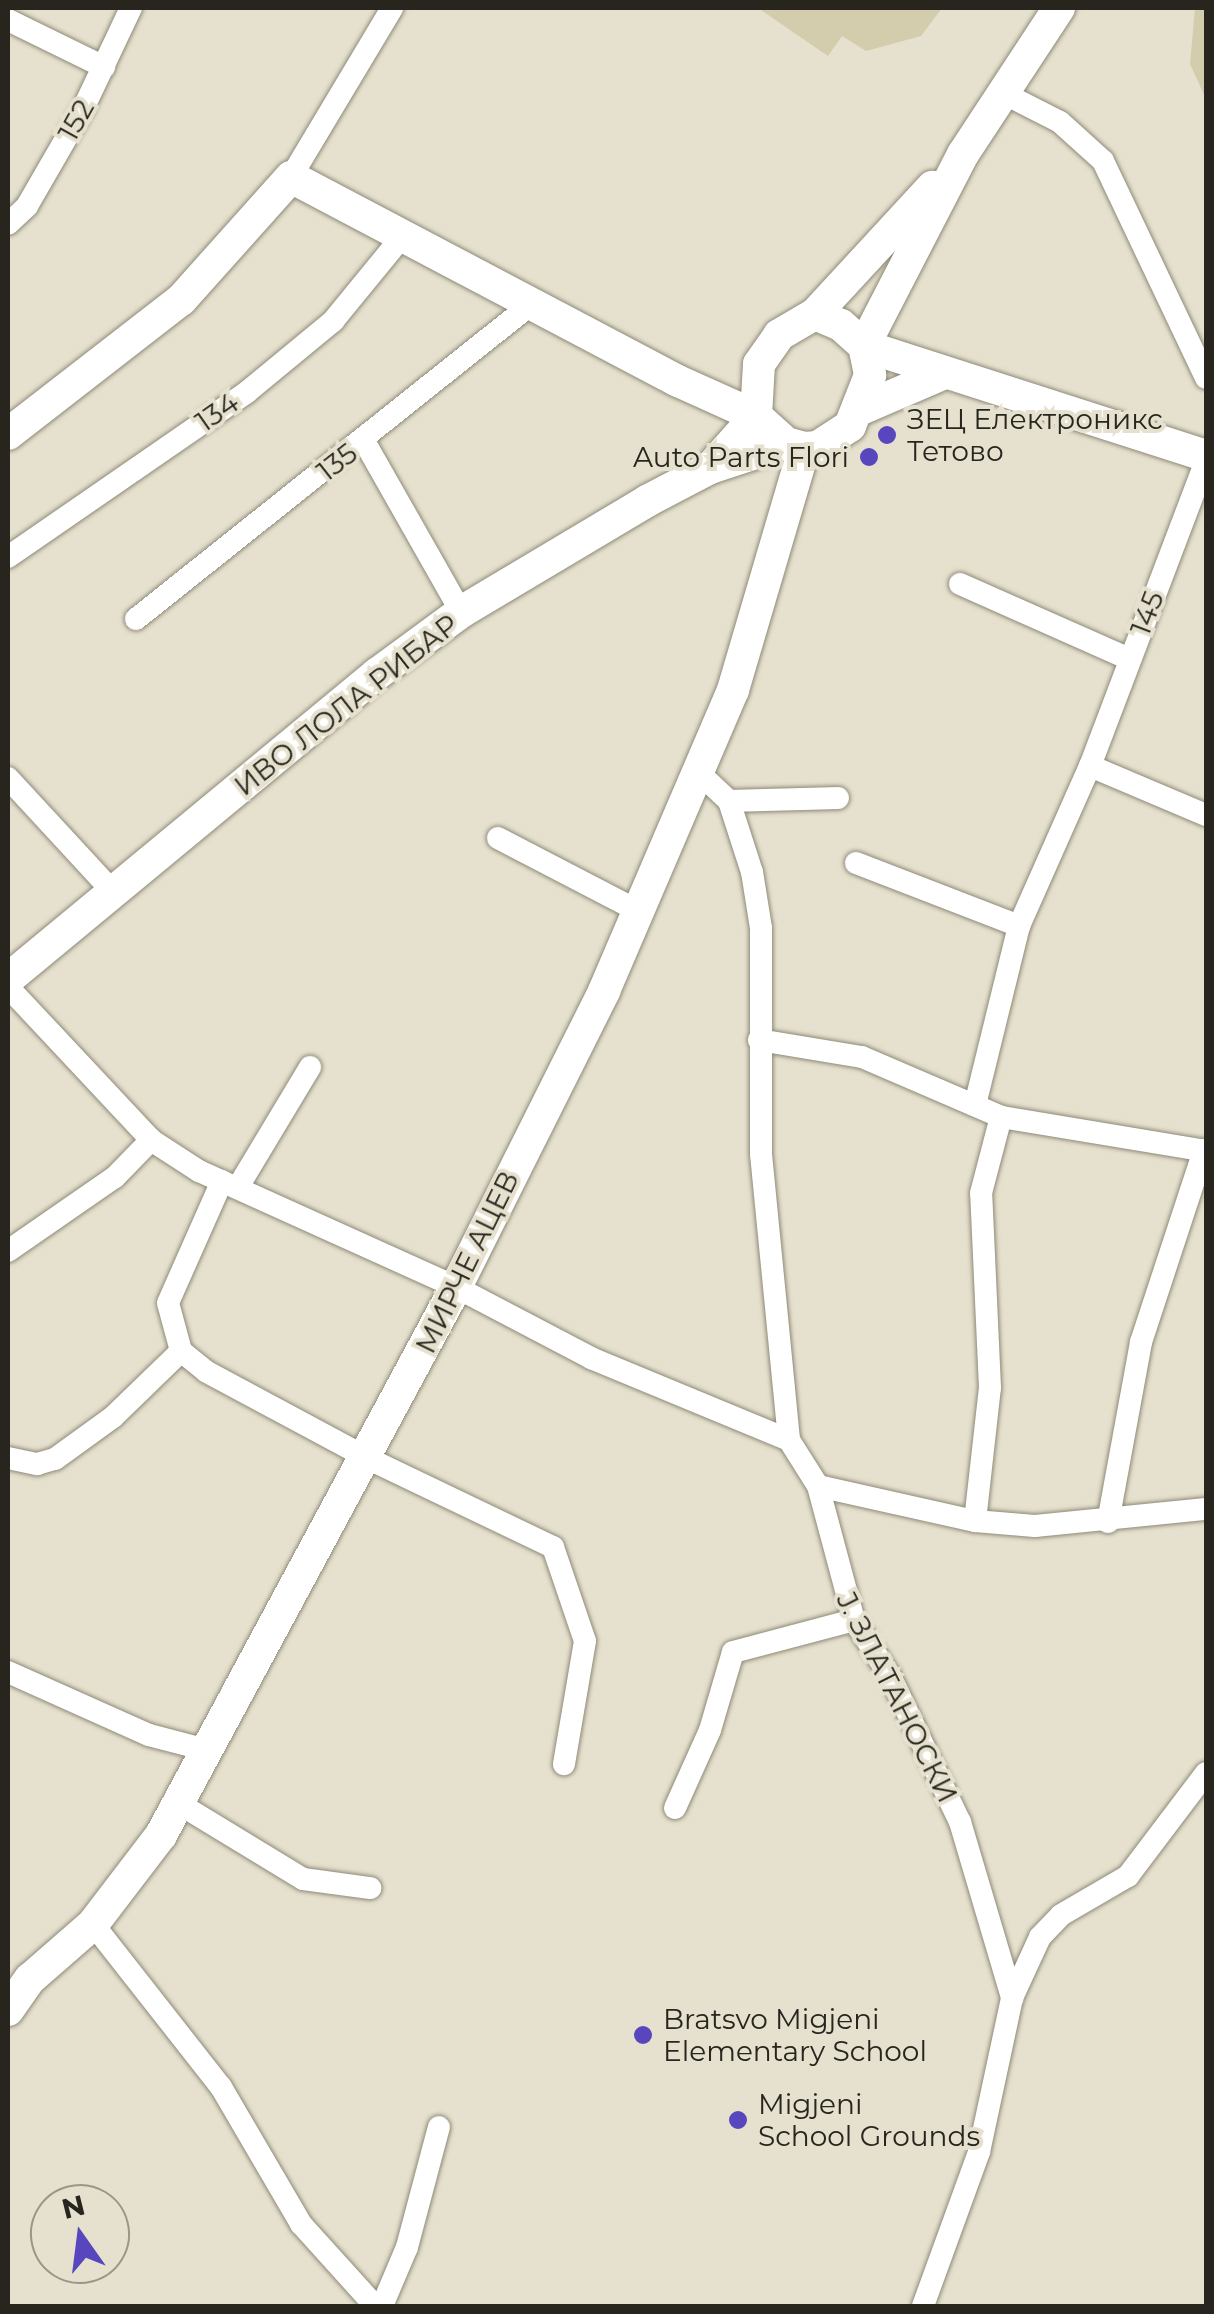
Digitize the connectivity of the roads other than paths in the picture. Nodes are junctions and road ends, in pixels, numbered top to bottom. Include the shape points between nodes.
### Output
1 (131, 8) edge
2 (392, 8) edge
3 (1060, 8) edge
4 (8, 20) edge
5 (104, 67) junction
6 (1004, 92) junction
7 (962, 154) junction
8 (292, 177) junction
9 (8, 224) edge
10 (401, 238) junction
11 (534, 302) junction
12 (815, 314) junction
13 (864, 346) junction
14 (946, 373) junction
15 (1206, 378) edge
16 (861, 409) junction
17 (756, 416) junction
18 (8, 434) edge
19 (364, 441) junction
20 (795, 446) junction
21 (1206, 458) edge
22 (710, 468) junction
23 (8, 557) edge
24 (960, 584) dead end
25 (461, 612) junction
26 (136, 619) dead end
27 (1129, 659) junction
28 (1090, 766) junction
29 (695, 769) junction
30 (8, 778) edge
31 (838, 798) dead end
32 (730, 801) junction
33 (1206, 815) edge
34 (498, 838) dead end
35 (856, 863) dead end
36 (114, 893) junction
37 (638, 911) junction
38 (1019, 926) junction
39 (8, 979) edge
40 (8, 987) edge
41 (759, 1040) junction
42 (310, 1066) dead end
43 (976, 1105) junction
44 (1001, 1117) junction
45 (151, 1140) junction
46 (1205, 1151) edge
47 (230, 1184) junction
48 (8, 1251) edge
49 (456, 1288) junction
50 (181, 1351) junction
51 (789, 1440) junction
52 (8, 1458) edge
53 (369, 1459) junction
54 (818, 1486) junction
55 (1206, 1509) edge
56 (975, 1520) junction
57 (1108, 1522) junction
58 (854, 1620) junction
59 (8, 1672) edge
60 (206, 1750) junction
61 (564, 1764) dead end
62 (1206, 1773) edge
63 (1200, 1798) edge
64 (178, 1803) junction
65 (675, 1808) dead end
66 (370, 1888) dead end
67 (93, 1924) junction
68 (1012, 1998) junction
69 (8, 2010) edge
70 (439, 2127) dead end
71 (378, 2306) edge
72 (922, 2306) edge

1 - 5 street, 152
2 - 8 street
3 - 6 street
4 - 5 street
5 - 9 street, 152 via 27,206
6 - 7 street
6 - 15 street via 1060,122 1103,161
7 - 12 street
7 - 13 street
8 - 10 street
8 - 18 street via 181,300
10 - 11 street
10 - 23 street, 134 via 333,321 247,392
11 - 17 street via 678,382
11 - 19 street, 135
12 - 13 street via 841,325
12 - 17 street via 780,335 759,364
13 - 14 street
13 - 16 street via 870,374
14 - 16 street
14 - 21 street
16 - 20 street via 838,436
17 - 20 street
17 - 22 street
19 - 25 street
19 - 26 street, 135
20 - 22 street
20 - 29 street, МИРЧЕ АЦЕВ via 733,690
21 - 27 street, 145
22 - 25 street, ИВО ЛОЛА РИБАР
24 - 27 street
25 - 36 street, ИВО ЛОЛА РИБАР
27 - 28 street, 145
28 - 33 street
28 - 38 street, 145
29 - 32 street
29 - 37 street, МИРЧЕ АЦЕВ
30 - 36 street
31 - 32 street
32 - 41 street, Ј. ЗЛАТАНОСКИ via 761,928
34 - 37 street
35 - 38 street
36 - 39 street, ИВО ЛОЛА РИБАР
37 - 49 street, МИРЧЕ АЦЕВ
38 - 43 street, 145
40 - 45 street
41 - 43 street via 862,1057
41 - 51 street, Ј. ЗЛАТАНОСКИ via 770,1286
42 - 47 street
43 - 44 street
44 - 46 street
44 - 56 street via 981,1193 990,1388
45 - 47 street
45 - 48 street via 115,1177
46 - 57 street via 1141,1342
47 - 49 street
47 - 50 street via 168,1303
49 - 51 street via 591,1358
49 - 53 street, МИРЧЕ АЦЕВ
50 - 52 street via 113,1418 55,1459 37,1464
50 - 53 street via 207,1372
51 - 54 street, Ј. ЗЛАТАНОСКИ
53 - 60 street, МИРЧЕ АЦЕВ
53 - 61 street via 552,1547 585,1640
54 - 56 street
54 - 58 street, Ј. ЗЛАТАНОСКИ
55 - 57 street
56 - 57 street via 1035,1526
58 - 65 street via 733,1652 710,1730
58 - 68 street, Ј. ЗЛАТАНОСКИ via 890,1676 960,1822
59 - 60 street via 149,1735
60 - 64 street, МИРЧЕ АЦЕВ
62 - 63 street
63 - 68 street via 1128,1876 1061,1915 1040,1937
64 - 66 street via 303,1879
64 - 67 street, МИРЧЕ АЦЕВ via 128,1884
67 - 69 street, МИРЧЕ АЦЕВ via 30,1979
67 - 71 street via 221,2087 302,2224
68 - 72 street via 979,2152
70 - 71 street via 406,2247

